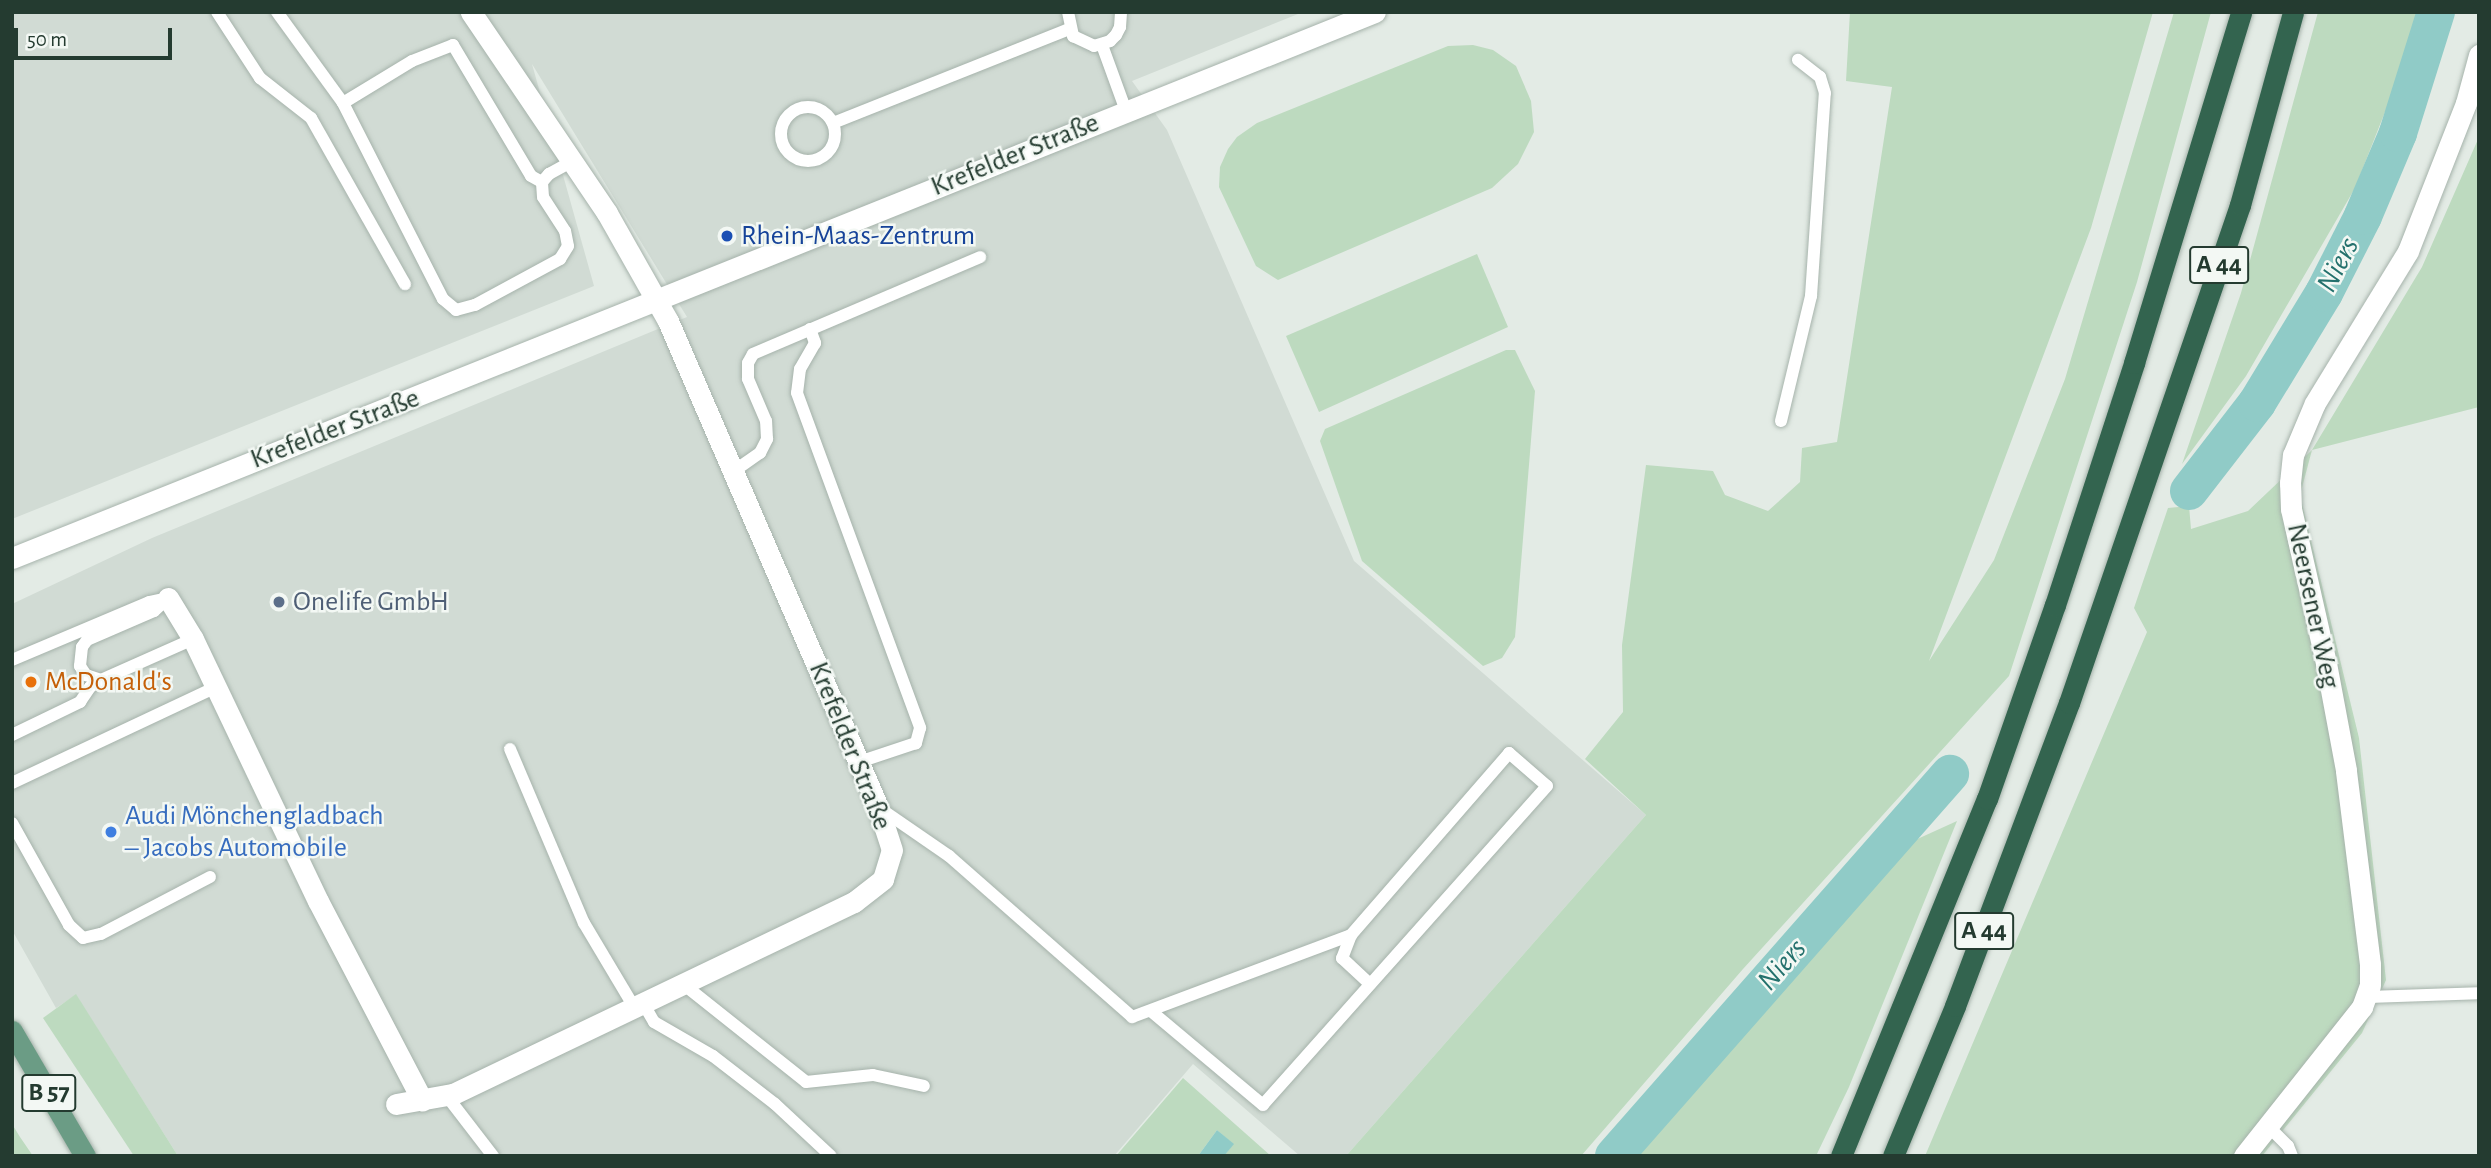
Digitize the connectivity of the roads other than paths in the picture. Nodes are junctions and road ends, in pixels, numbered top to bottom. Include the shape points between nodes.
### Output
1 (217, 12) edge
2 (277, 12) edge
3 (471, 12) edge
4 (1068, 12) edge
5 (1121, 12) edge
6 (1375, 12) edge
7 (2241, 12) edge
8 (2293, 12) edge
9 (1069, 29) junction
10 (1102, 45) junction
11 (2479, 55) edge
12 (1798, 60) dead end
13 (343, 103) junction
14 (1126, 111) junction
15 (833, 123) junction
16 (572, 161) junction
17 (542, 182) junction
18 (980, 257) dead end
19 (405, 284) dead end
20 (656, 298) junction
21 (810, 329) junction
22 (1781, 421) dead end
23 (734, 471) junction
24 (12, 558) edge
25 (169, 598) junction
26 (193, 639) junction
27 (12, 660) edge
28 (101, 680) junction
29 (216, 687) junction
30 (12, 735) edge
31 (510, 749) dead end
32 (859, 762) junction
33 (12, 783) edge
34 (878, 807) junction
35 (12, 823) edge
36 (210, 877) dead end
37 (1351, 935) junction
38 (683, 984) junction
39 (1370, 984) junction
40 (2479, 993) edge
41 (2367, 997) junction
42 (638, 1005) junction
43 (1151, 1011) junction
44 (12, 1031) edge
45 (924, 1086) dead end
46 (446, 1095) junction
47 (422, 1100) junction
48 (396, 1104) dead end
49 (2266, 1124) junction
50 (85, 1156) edge
51 (493, 1156) edge
52 (831, 1156) edge
53 (1841, 1156) edge
54 (1894, 1156) edge
55 (2244, 1156) edge
56 (2292, 1156) edge

1 - 19 lane via 260,78 311,118
2 - 13 lane
3 - 16 street, Krefelder Straße
4 - 9 lane
5 - 10 lane via 1116,35
6 - 14 street, Krefelder Straße
7 - 53 highway, A 44 via 2055,605 1987,799
8 - 54 highway, A 44 via 2240,205 2069,703
9 - 10 lane via 1086,45
9 - 15 lane
10 - 14 lane
11 - 41 street, Neersener Weg via 2466,103 2408,251 2312,410 2290,469 2291,509 2346,770 2370,964
12 - 22 lane via 1820,77 1825,93 1811,296
13 - 17 lane via 412,61 453,45 531,176
13 - 17 lane via 443,299 456,310 475,305 560,259 568,246 565,231 543,197
14 - 20 street, Krefelder Straße
15 - 15 lane via 820,110 802,107 782,125 783,143 794,156 819,159 835,140
16 - 17 lane
16 - 20 street, Krefelder Straße
18 - 21 lane
20 - 23 street, Krefelder Straße
20 - 24 street, Krefelder Straße
21 - 23 lane via 753,354 747,363 767,439 760,453
21 - 32 lane via 815,343 800,369 797,393 920,729 916,743
23 - 32 street, Krefelder Straße
25 - 26 street
25 - 27 lane via 149,602
25 - 28 lane via 154,611 87,640 80,666 86,675
26 - 28 lane
26 - 29 street
28 - 30 lane via 80,702
29 - 33 lane
29 - 47 street via 318,901
31 - 42 lane via 584,923
32 - 34 street, Krefelder Straße
34 - 38 street, Krefelder Straße via 892,850 883,878 854,902
34 - 43 lane via 948,856 1132,1017
35 - 36 lane via 69,925 83,938 101,934
37 - 39 lane via 1342,958
37 - 39 lane via 1509,753 1547,786
37 - 43 lane
38 - 42 street, Krefelder Straße
38 - 45 lane via 806,1083 873,1075
39 - 43 lane via 1263,1105
40 - 41 lane
41 - 49 street
42 - 46 street, Krefelder Straße
42 - 52 lane via 654,1022 713,1056 775,1104
44 - 50 main road, B 57
46 - 47 street, Krefelder Straße
46 - 51 lane
47 - 48 street, Krefelder Straße
49 - 55 street
49 - 56 lane

